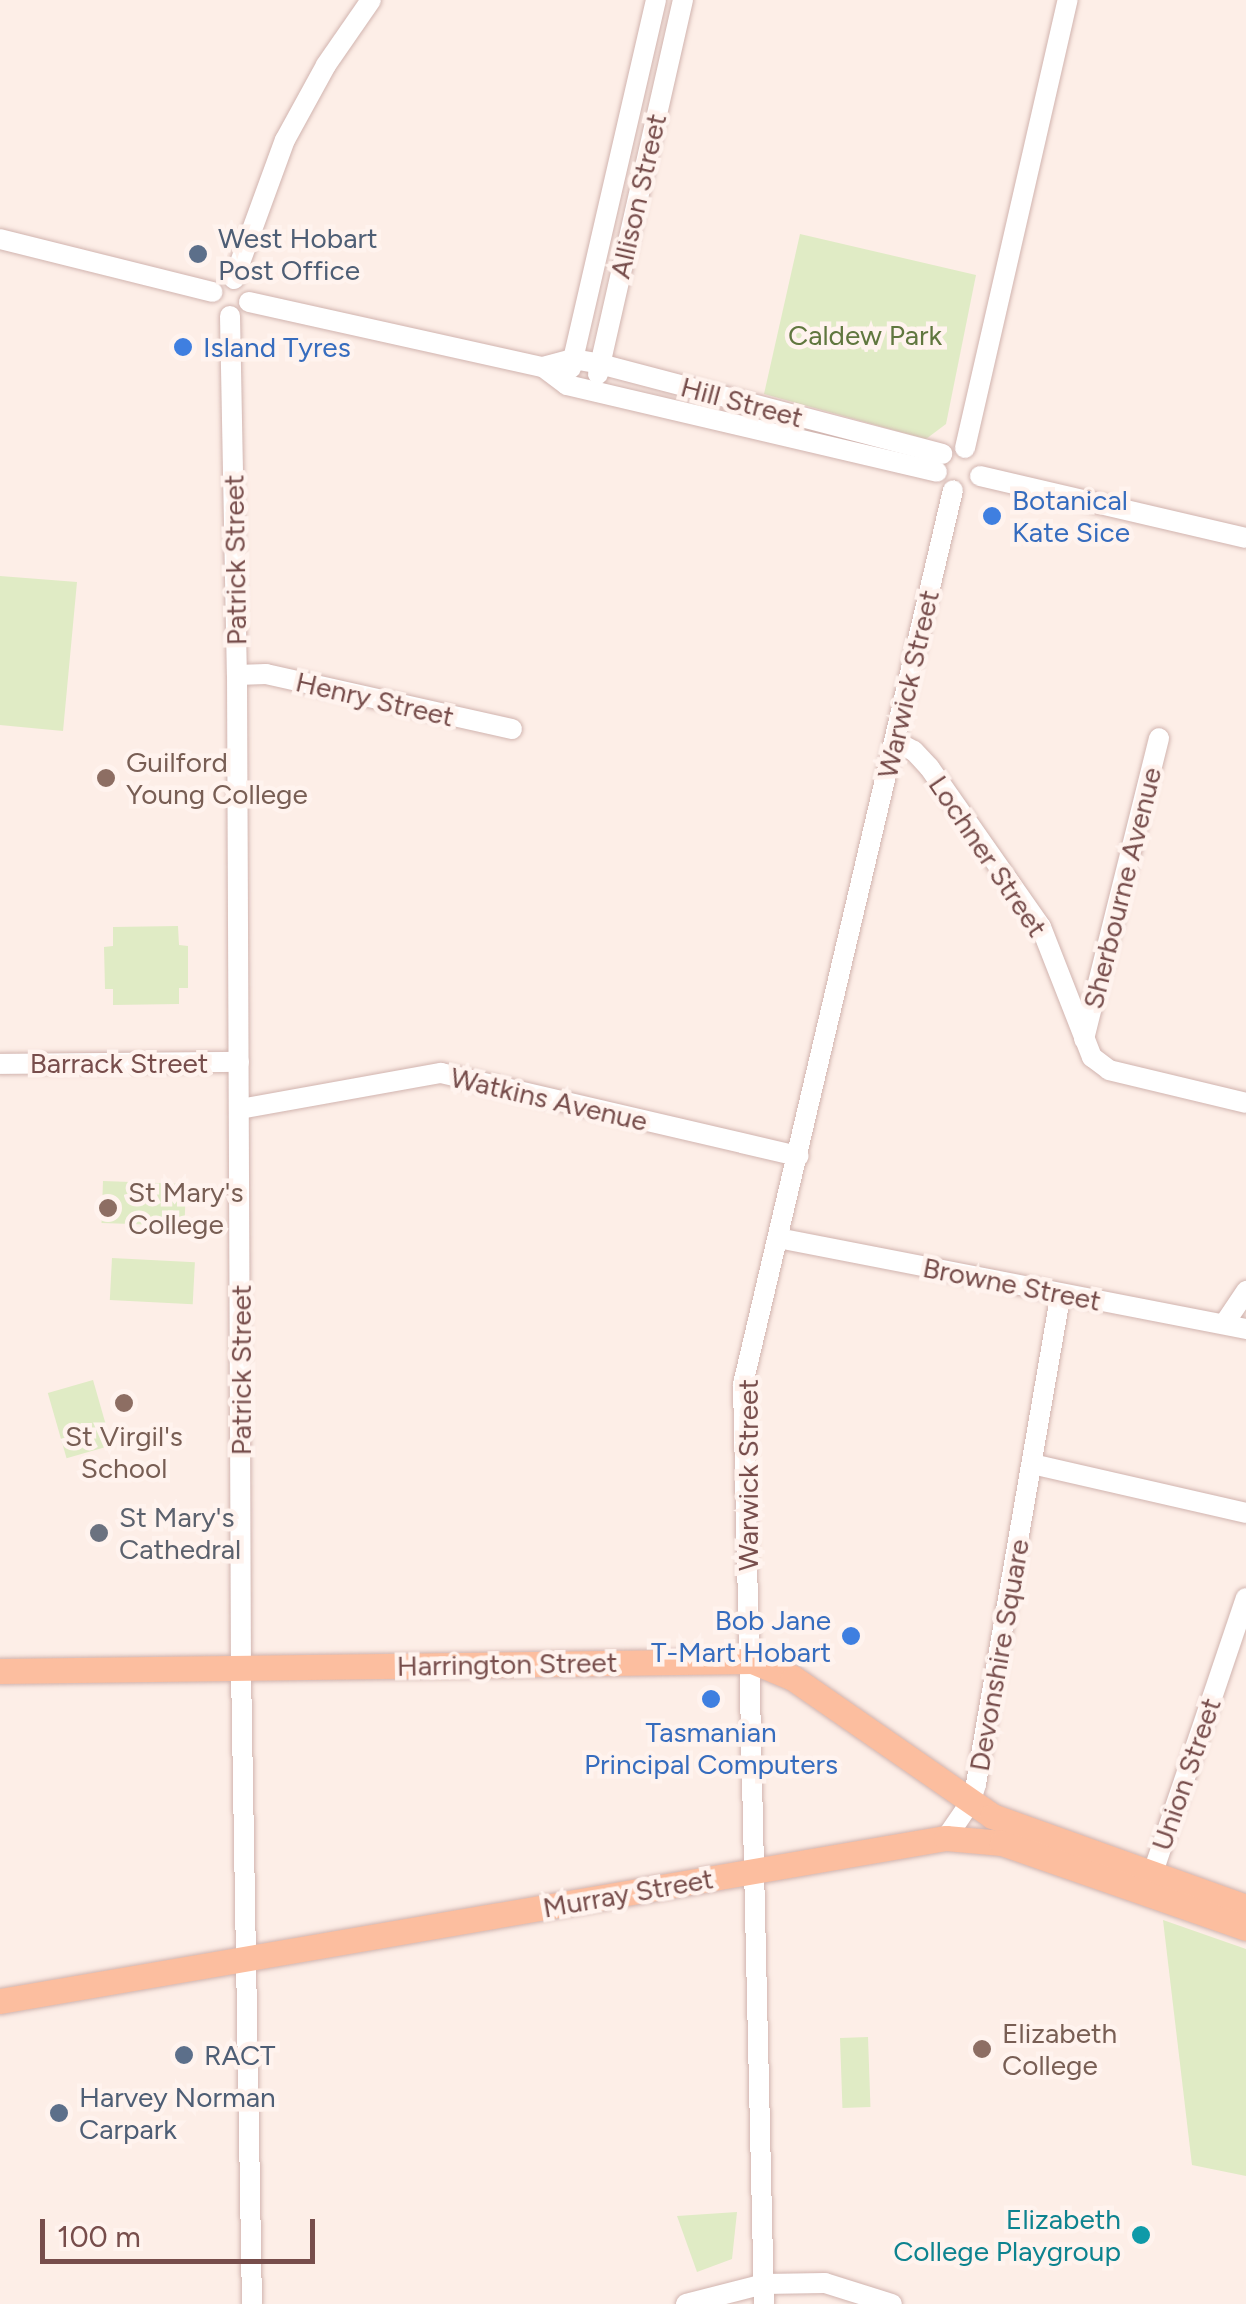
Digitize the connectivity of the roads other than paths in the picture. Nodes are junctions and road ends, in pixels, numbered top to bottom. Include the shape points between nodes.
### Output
1 (372, 0) edge
2 (656, 0) edge
3 (683, 0) edge
4 (1068, 0) edge
5 (0, 240) edge
6 (234, 278) junction
7 (212, 292) junction
8 (249, 302) junction
9 (230, 316) junction
10 (573, 359) junction
11 (600, 364) junction
12 (543, 367) junction
13 (567, 385) junction
14 (594, 391) junction
15 (965, 448) junction
16 (939, 463) junction
17 (980, 476) junction
18 (953, 490) junction
19 (1246, 538) edge
20 (237, 675) junction
21 (512, 729) dead end
22 (1159, 738) dead end
23 (894, 742) junction
24 (1084, 1038) junction
25 (239, 1062) junction
26 (0, 1064) edge
27 (1246, 1104) edge
28 (240, 1109) junction
29 (798, 1156) junction
30 (778, 1238) junction
31 (1246, 1291) edge
32 (1061, 1294) junction
33 (1224, 1324) junction
34 (1246, 1329) edge
35 (1032, 1464) junction
36 (1246, 1513) edge
37 (1246, 1598) edge
38 (752, 1661) junction
39 (242, 1669) junction
40 (0, 1671) edge
41 (970, 1803) junction
42 (946, 1838) junction
43 (756, 1871) junction
44 (1149, 1884) junction
45 (1246, 1906) edge
46 (1246, 1928) edge
47 (247, 1960) junction
48 (0, 2001) edge
49 (764, 2294) edge
50 (252, 2304) edge
51 (686, 2304) edge
52 (892, 2304) edge

1 - 6 street via 285,140
2 - 10 street, Allison Street
3 - 11 street, Allison Street
4 - 15 street
5 - 7 street
6 - 7 street
6 - 8 street via 245,284
7 - 9 street via 216,308
8 - 9 street
8 - 12 street, Hill Street
9 - 20 street, Patrick Street
10 - 11 street, Hill Street
10 - 12 street, Hill Street
10 - 13 street, Allison Street
11 - 14 street, Allison Street
11 - 16 street, Hill Street
12 - 13 street, Hill Street
13 - 14 street, Hill Street
14 - 16 street, Hill Street
15 - 16 street
15 - 17 street via 978,458
16 - 18 street
17 - 18 street via 972,487
17 - 19 street
18 - 23 street, Warwick Street
20 - 21 street, Henry Street via 266,674
20 - 25 street, Patrick Street
22 - 24 street, Sherbourne Avenue
23 - 24 street, Lochner Street via 928,767 1019,891 1042,927
23 - 29 street, Warwick Street
24 - 27 street, Lochner Street via 1108,1070
25 - 26 street, Barrack Street
25 - 28 street, Patrick Street
28 - 29 street, Watkins Avenue via 441,1073
28 - 39 street, Patrick Street
29 - 30 street, Warwick Street
30 - 32 street, Browne Street
30 - 38 street, Warwick Street via 743,1384
31 - 33 street
32 - 33 street, Browne Street
32 - 35 street, Devonshire Square
33 - 34 street, Browne Street
35 - 36 street
35 - 41 street, Devonshire Square
37 - 44 street, Union Street
38 - 39 main road, Harrington Street
38 - 41 main road, Harrington Street via 793,1678
38 - 43 street, Warwick Street
39 - 40 main road, Harrington Street
39 - 47 street, Patrick Street
41 - 42 street, Devonshire Square
41 - 44 main road, Murray Street
42 - 43 main road, Murray Street
42 - 44 main road, Murray Street via 1002,1843
43 - 47 main road, Murray Street
43 - 49 street, Warwick Street
44 - 45 main road, Murray Street
44 - 46 main road, Murray Street
47 - 48 main road, Murray Street
47 - 50 street, Patrick Street
49 - 51 street
49 - 52 street via 825,2283

